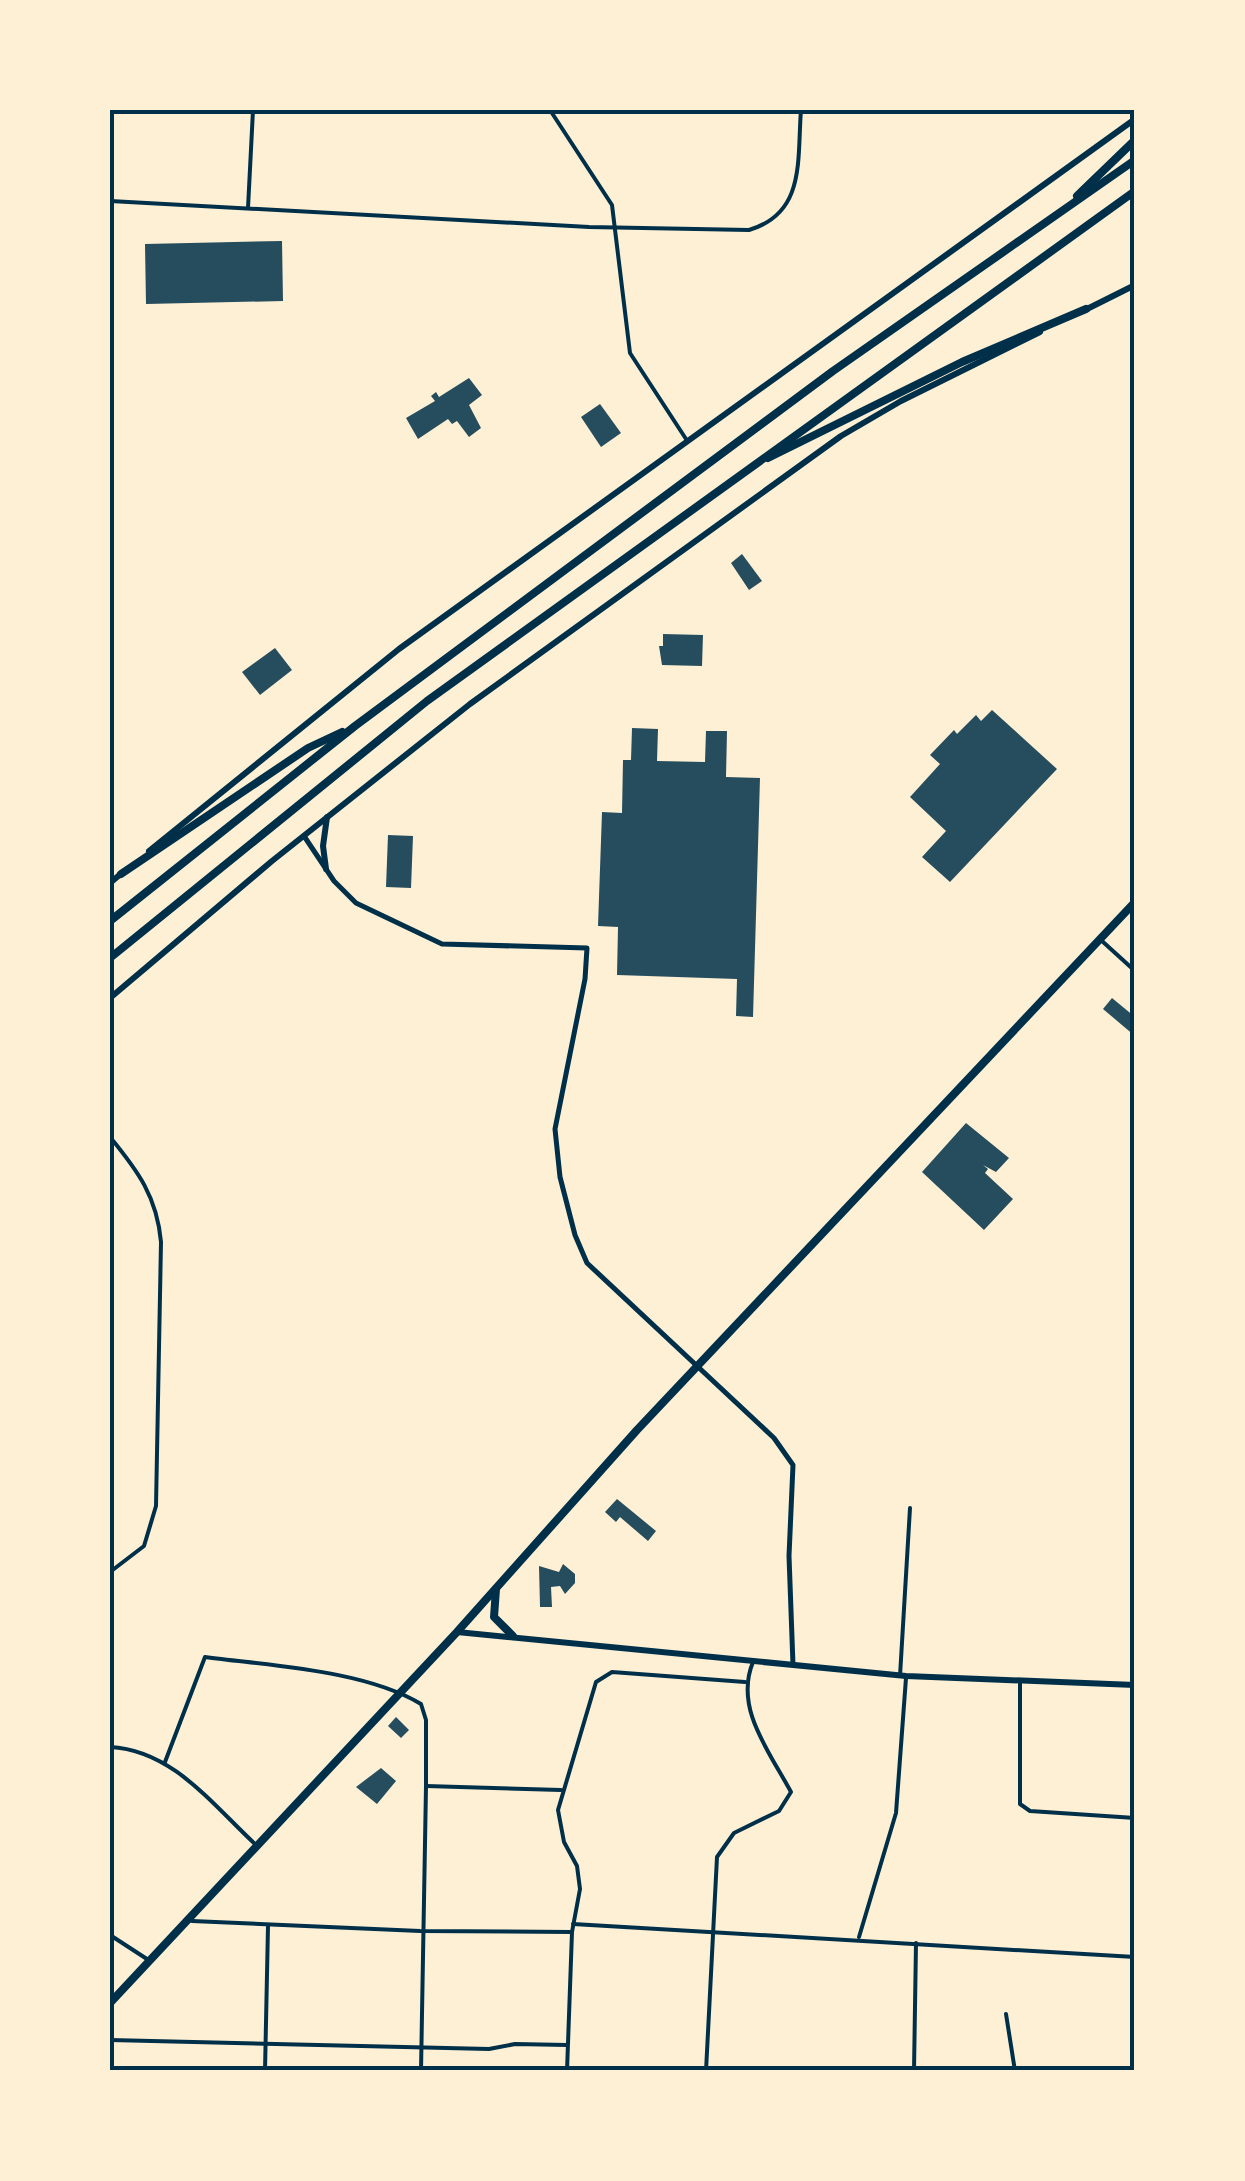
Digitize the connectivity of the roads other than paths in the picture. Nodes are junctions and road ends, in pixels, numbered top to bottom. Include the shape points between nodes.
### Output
1 (253, 110) edge
2 (550, 110) edge
3 (801, 110) edge
4 (1135, 119) edge
5 (1135, 140) edge
6 (1135, 160) edge
7 (1135, 191) edge
8 (110, 201) edge
9 (1069, 205) junction
10 (248, 208) junction
11 (616, 227) junction
12 (1135, 285) edge
13 (1086, 309) junction
14 (689, 442) junction
15 (746, 469) junction
16 (355, 726) junction
17 (327, 817) junction
18 (304, 835) junction
19 (326, 868) junction
20 (122, 874) junction
21 (110, 882) edge
22 (1135, 902) edge
23 (110, 921) edge
24 (1100, 940) junction
25 (110, 958) edge
26 (1135, 972) edge
27 (110, 998) edge
28 (110, 1137) edge
29 (696, 1366) junction
30 (910, 1508) dead end
31 (110, 1572) edge
32 (496, 1587) junction
33 (458, 1632) junction
34 (513, 1636) junction
35 (754, 1662) junction
36 (793, 1665) junction
37 (903, 1676) junction
38 (1020, 1680) junction
39 (745, 1682) junction
40 (1135, 1685) edge
41 (400, 1693) junction
42 (110, 1747) edge
43 (166, 1762) junction
44 (426, 1786) junction
45 (561, 1790) junction
46 (1135, 1818) edge
47 (256, 1845) junction
48 (187, 1920) junction
49 (573, 1924) junction
50 (268, 1925) junction
51 (712, 1930) junction
52 (420, 1931) junction
53 (572, 1932) junction
54 (110, 1934) edge
55 (859, 1938) junction
56 (916, 1943) junction
57 (1135, 1957) edge
58 (150, 1960) junction
59 (110, 2003) edge
60 (1006, 2014) dead end
61 (110, 2040) edge
62 (266, 2044) junction
63 (567, 2045) junction
64 (421, 2048) junction
65 (265, 2071) edge
66 (420, 2071) edge
67 (567, 2071) edge
68 (706, 2071) edge
69 (914, 2071) edge
70 (1015, 2071) edge

1 - 10 street
2 - 11 street via 602,184
3 - 11 street via 796,180 788,206 773,223 749,230
4 - 14 main road
5 - 9 main road
6 - 9 main road
7 - 15 main road
8 - 10 street
9 - 16 main road via 833,371
10 - 11 street
11 - 14 street via 630,353
12 - 13 main road
13 - 15 main road
13 - 17 main road via 841,436 470,704
14 - 20 main road via 379,665
15 - 25 main road via 427,701
16 - 20 main road via 308,748
16 - 23 main road
17 - 18 main road
17 - 19 main road
18 - 19 street
18 - 27 main road
19 - 29 street via 356,903 442,944 587,948 555,1129 565,1202 587,1263
20 - 21 main road
22 - 24 main road
24 - 26 street
24 - 29 main road
28 - 31 street via 146,1181 161,1242 154,1516 144,1546
29 - 32 main road
29 - 36 street via 774,1438 793,1465
30 - 37 street
32 - 33 main road
32 - 34 main road via 494,1616
33 - 34 main road
33 - 41 main road
34 - 35 main road
35 - 36 main road
35 - 39 street
36 - 37 main road
37 - 38 main road
37 - 55 street via 896,1813
38 - 40 main road
38 - 46 street via 1020,1804 1030,1811
39 - 45 street via 612,1672 596,1682
39 - 51 street via 748,1710 791,1792 779,1811 734,1833 716,1857
41 - 43 street via 306,1670 205,1657
41 - 44 street via 421,1704 426,1720
41 - 47 main road
42 - 43 street via 134,1748
43 - 47 street
44 - 45 street
44 - 52 street
45 - 49 street via 564,1842 580,1889
47 - 48 main road
48 - 50 street
48 - 58 main road
49 - 51 street
49 - 53 street
50 - 52 street
50 - 62 street
51 - 55 street
51 - 68 street
52 - 53 street
52 - 64 street
53 - 63 street
54 - 58 street
55 - 56 street
56 - 57 street
56 - 69 street
58 - 59 main road
60 - 70 street
61 - 62 street
62 - 64 street
62 - 65 street
63 - 64 street
63 - 67 street
64 - 66 street

